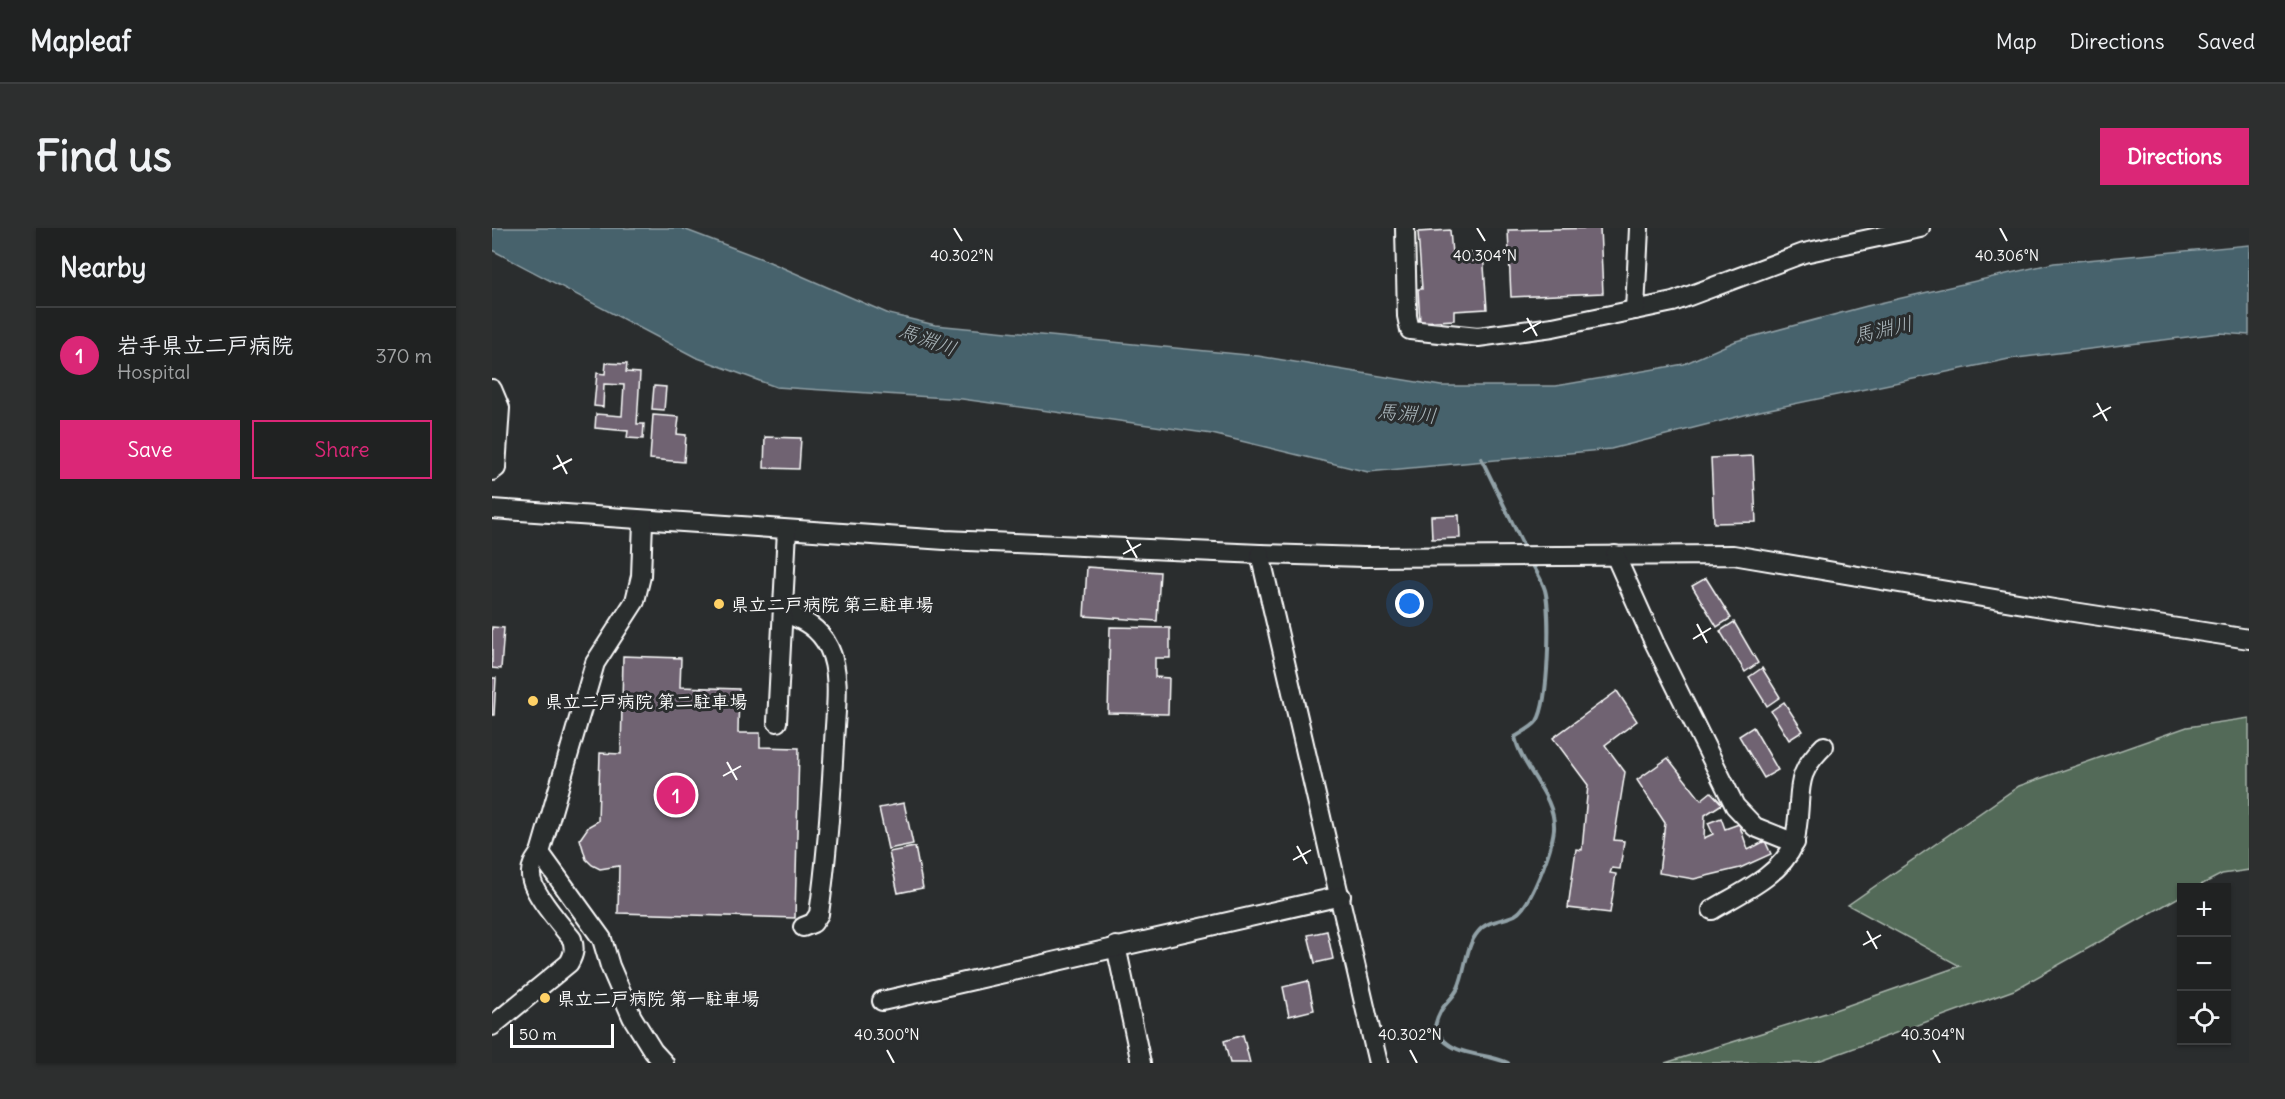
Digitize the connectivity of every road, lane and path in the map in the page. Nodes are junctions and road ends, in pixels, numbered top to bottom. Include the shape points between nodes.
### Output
1 (1404, 228) edge
2 (1639, 228) edge
3 (1920, 228) edge
4 (1635, 310) junction
5 (492, 389) edge
6 (495, 445) edge
7 (492, 471) edge
8 (492, 509) edge
9 (643, 520) junction
10 (787, 530) junction
11 (1260, 554) junction
12 (1616, 555) junction
13 (783, 612) junction
14 (2249, 639) edge
15 (777, 722) dead end
16 (1824, 746) dead end
17 (1795, 843) junction
18 (540, 853) junction
19 (1341, 896) junction
20 (1712, 910) dead end
21 (803, 927) dead end
22 (1116, 946) junction
23 (882, 1001) dead end
24 (492, 1026) edge
25 (664, 1063) edge
26 (1141, 1063) edge
27 (1378, 1063) edge

1 - 4 street via 1410,330 1478,337
2 - 4 street
3 - 4 street via 1804,253 1673,302
5 - 6 street via 500,408
6 - 7 street via 496,468
8 - 9 street
9 - 10 street
9 - 18 street via 641,576 635,601 595,663
10 - 11 street
10 - 13 street
11 - 12 street
11 - 19 street
12 - 14 street via 1733,555
12 - 17 street via 1654,642 1736,806 1755,827
13 - 15 street
13 - 21 street via 819,632 829,648 837,686 829,828 819,914 813,923
16 - 17 street via 1809,760 1798,788
17 - 20 street via 1761,881
18 - 24 street via 530,876 534,888 572,939 573,955 569,963
18 - 25 street via 602,939 632,1017
19 - 22 street
19 - 27 street
22 - 23 street
22 - 26 street

